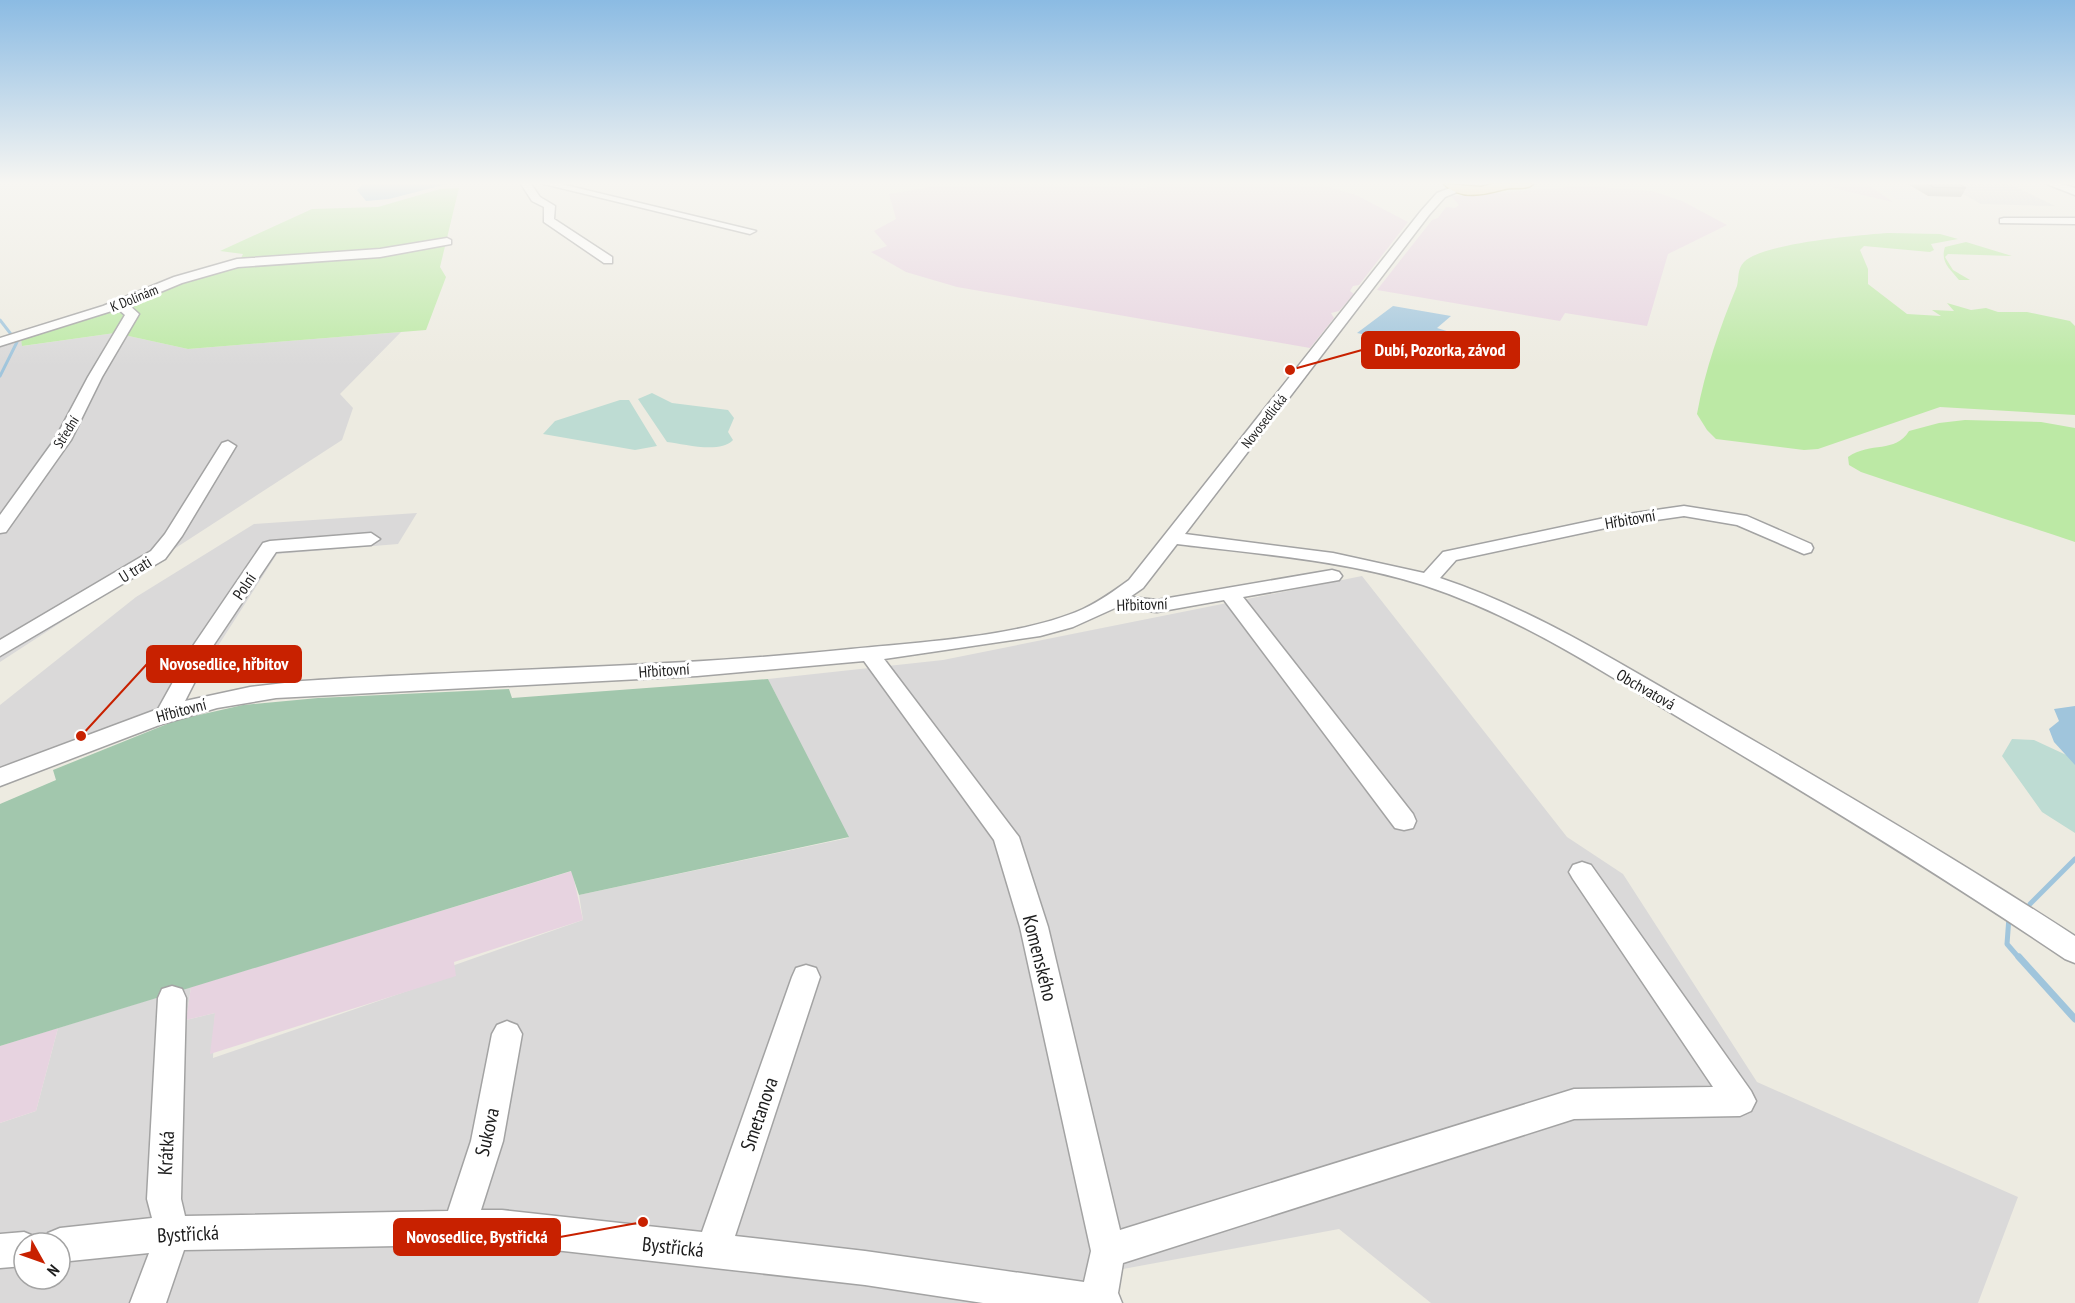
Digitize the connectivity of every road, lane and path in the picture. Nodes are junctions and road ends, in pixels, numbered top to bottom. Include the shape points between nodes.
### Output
1 (430, 245) edge
2 (585, 245) edge
3 (1400, 245) edge
4 (608, 260) dead end
5 (120, 304) junction
6 (0, 342) edge
7 (228, 446) dead end
8 (0, 528) edge
9 (1173, 538) junction
10 (371, 539) dead end
11 (1804, 548) dead end
12 (1332, 576) dead end
13 (1428, 580) junction
14 (1228, 593) junction
15 (1115, 602) junction
16 (0, 649) edge
17 (870, 655) junction
18 (168, 712) junction
19 (0, 777) edge
20 (1404, 821) dead end
21 (1582, 873) dead end
22 (2075, 951) edge
23 (806, 977) dead end
24 (172, 998) dead end
25 (507, 1034) dead end
26 (459, 1228) junction
27 (173, 1233) junction
28 (72, 1244) edge
29 (713, 1251) junction
30 (1108, 1251) junction
31 (148, 1303) edge
32 (1100, 1303) edge

1 - 5 street, K Dolinám via 380,253 237,263 178,280
2 - 4 street
3 - 9 street, Novosedlická
5 - 6 street, K Dolinám
5 - 8 street, Střední via 132,314 123,331 63,440
7 - 16 street, U trati via 158,555
9 - 13 street, Obchvatová via 1330,558
9 - 15 street, Novosedlická via 1136,584
10 - 18 street, Polní via 270,547 203,646
11 - 13 street, Hřbitovní via 1741,520 1684,511 1614,520 1450,555
12 - 14 street, Hřbitovní
13 - 22 street, Obchvatová via 1475,597 1570,644 1870,819
14 - 15 street, Hřbitovní via 1156,606
14 - 20 street
15 - 17 street, Hřbitovní via 1093,614 1038,630
17 - 18 street, Hřbitovní via 613,673 317,687 251,694
17 - 30 street, Komenského via 1006,837 1034,927
18 - 19 street, Hřbitovní
21 - 30 street via 1740,1101 1574,1104
23 - 29 street, Smetanova
24 - 27 street, Krátká via 164,1200
25 - 26 street, Sukova via 487,1141
26 - 27 street, Bystřická
26 - 29 street, Bystřická via 502,1227
27 - 28 street, Bystřická
27 - 31 street
29 - 32 street, Bystřická via 865,1268
30 - 32 street, Komenského

